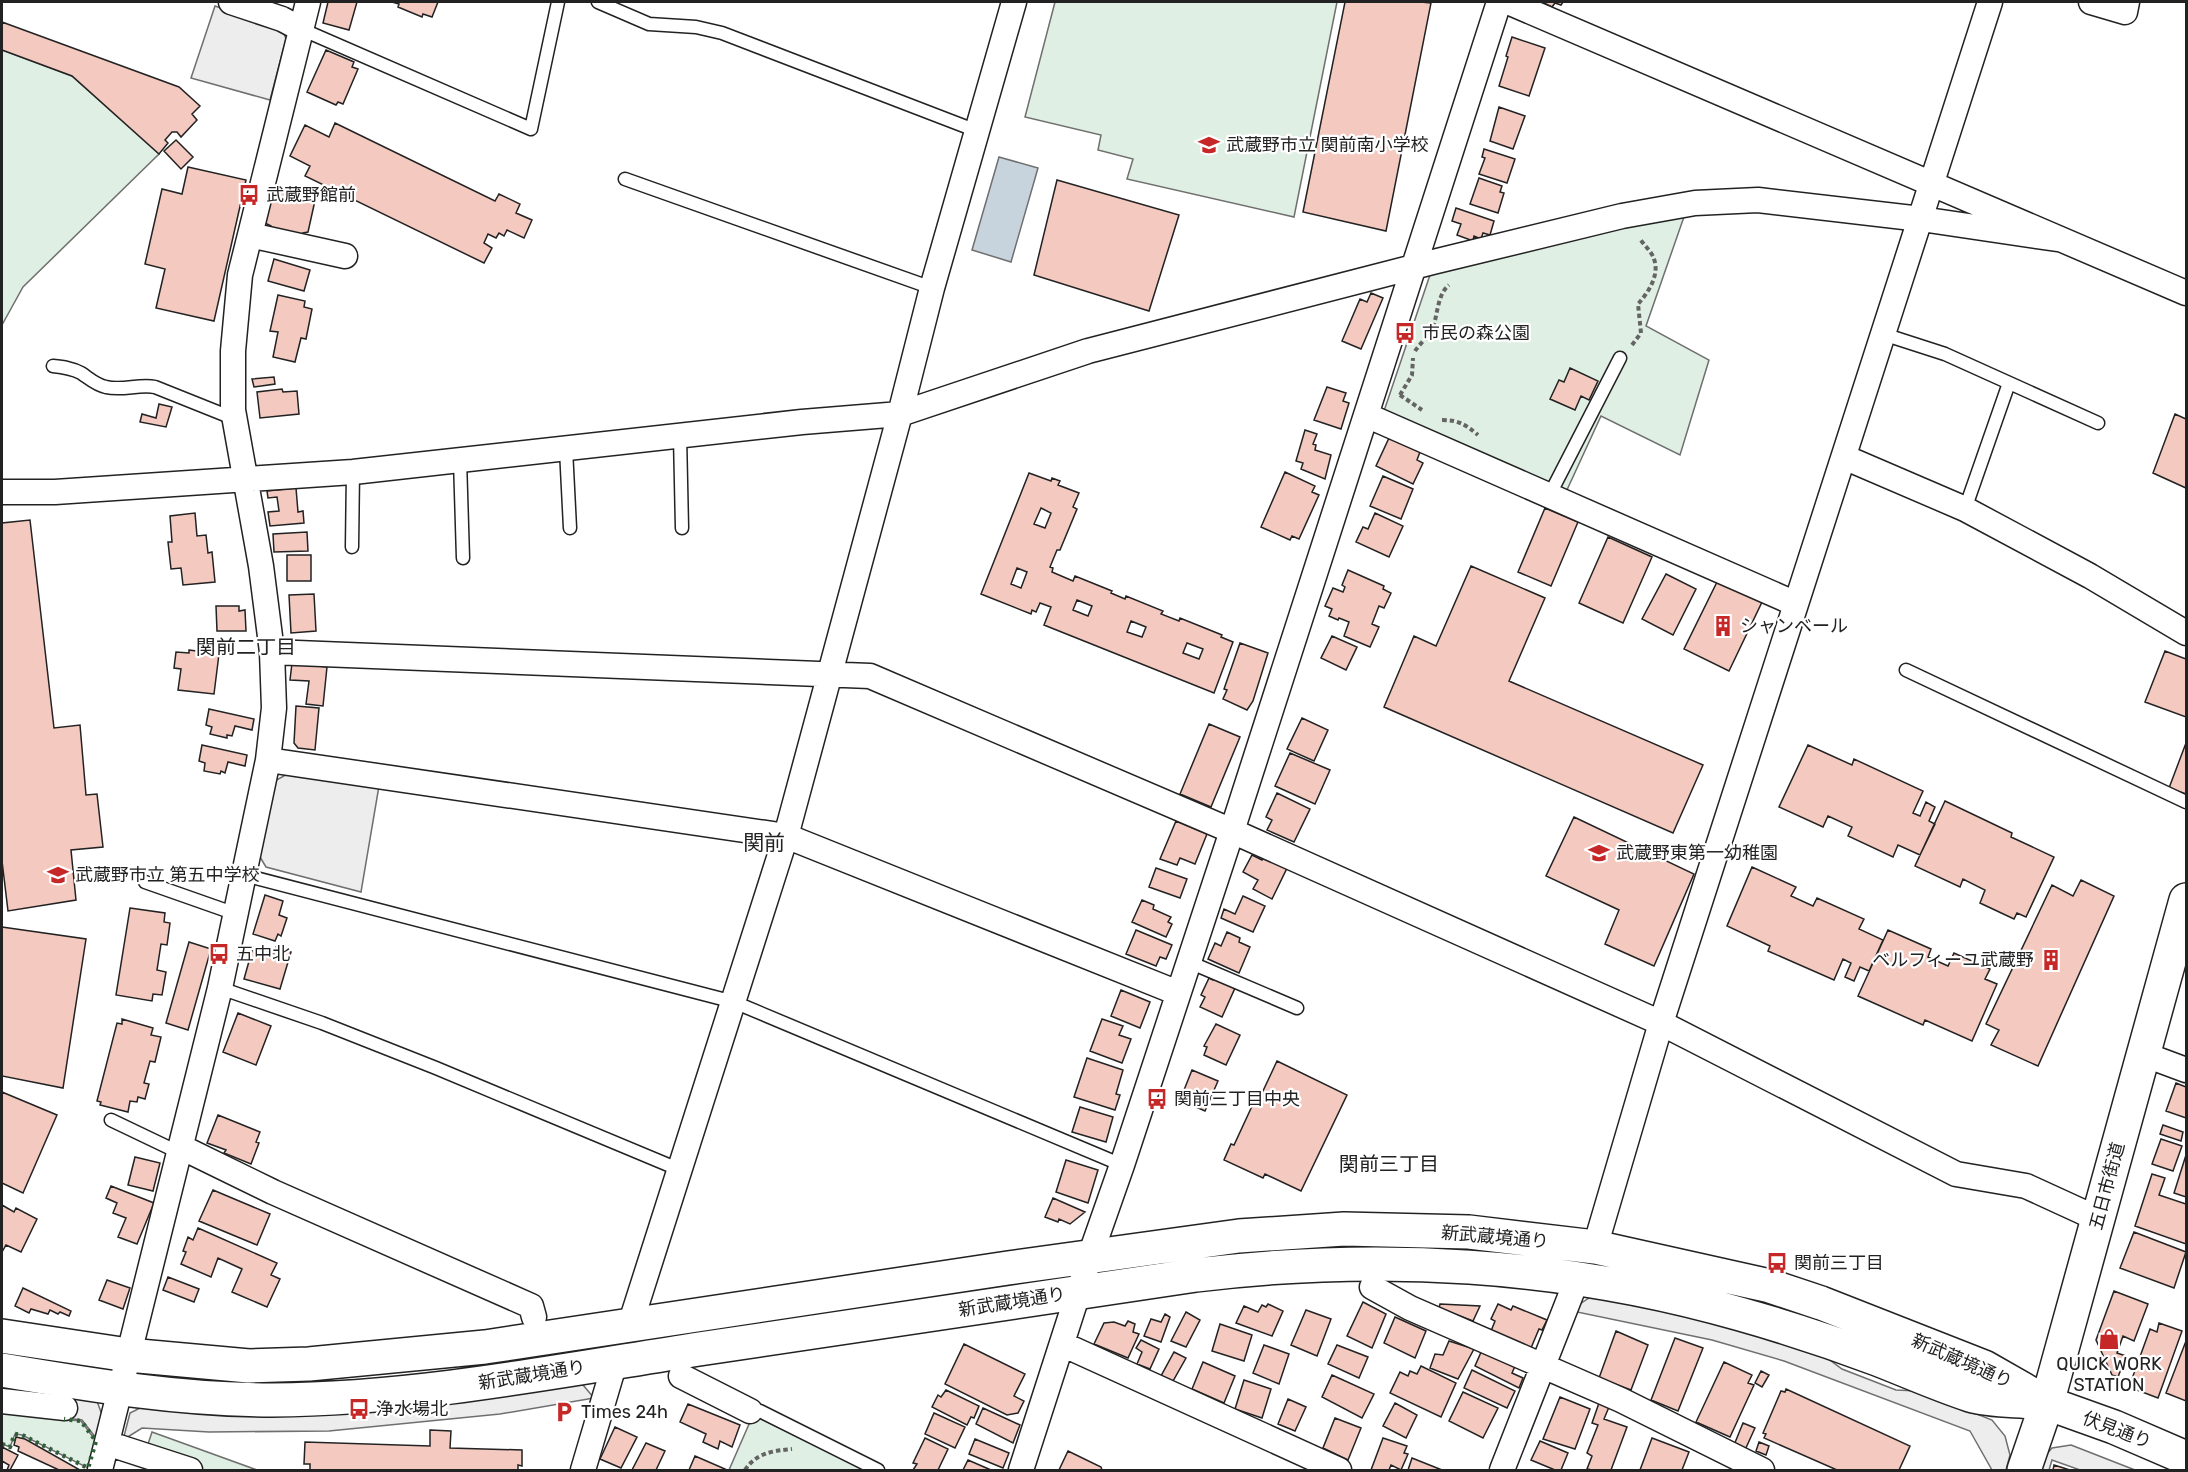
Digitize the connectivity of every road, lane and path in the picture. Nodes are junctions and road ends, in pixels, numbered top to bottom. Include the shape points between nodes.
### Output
1 (231, 2) edge
2 (308, 2) edge
3 (558, 2) edge
4 (598, 2) edge
5 (1014, 2) edge
6 (1499, 2) edge
7 (1508, 2) edge
8 (1990, 2) edge
9 (2091, 2) edge
10 (2127, 2) edge
11 (301, 29) junction
12 (977, 131) junction
13 (625, 179) dead end
14 (1932, 182) junction
15 (1921, 219) junction
16 (1636, 234) dead end
17 (250, 235) junction
18 (2057, 238) junction
19 (345, 256) dead end
20 (1413, 267) junction
21 (1453, 281) dead end
22 (932, 288) junction
23 (2187, 292) edge
24 (1883, 334) junction
25 (1620, 358) joint
26 (53, 366) dead end
27 (2009, 383) junction
28 (1396, 397) dead end
29 (900, 414) junction
30 (1366, 415) junction
31 (235, 419) junction
32 (2098, 423) dead end
33 (680, 436) junction
34 (566, 449) junction
35 (1844, 457) junction
36 (460, 460) junction
37 (353, 472) junction
38 (244, 479) junction
39 (2, 492) edge
40 (1549, 496) junction
41 (1965, 509) junction
42 (570, 528) dead end
43 (682, 528) dead end
44 (352, 547) dead end
45 (463, 558) dead end
46 (1796, 604) junction
47 (2187, 633) edge
48 (272, 652) junction
49 (1906, 670) dead end
50 (831, 673) junction
51 (268, 760) junction
52 (2187, 802) edge
53 (1232, 831) junction
54 (786, 836) junction
55 (244, 875) junction
56 (145, 882) dead end
57 (2187, 900) edge
58 (236, 914) junction
59 (1189, 962) junction
60 (220, 988) junction
61 (1178, 993) junction
62 (734, 1002) junction
63 (1297, 1008) dead end
64 (1661, 1023) junction
65 (2143, 1054) junction
66 (2187, 1070) edge
67 (111, 1120) dead end
68 (180, 1150) junction
69 (1122, 1165) junction
70 (678, 1169) junction
71 (2098, 1219) junction
72 (1595, 1246) junction
73 (1090, 1256) junction
74 (1577, 1279) junction
75 (1372, 1287) dead end
76 (1079, 1292) junction
77 (534, 1317) dead end
78 (630, 1325) junction
79 (2, 1336) edge
80 (1062, 1344) junction
81 (128, 1355) junction
82 (615, 1362) junction
83 (1543, 1365) junction
84 (2, 1370) edge
85 (681, 1376) dead end
86 (121, 1389) junction
87 (2, 1401) edge
88 (2047, 1403) junction
89 (65, 1408) dead end
90 (750, 1411) joint
91 (119, 1447) dead end
92 (802, 1450) dead end
93 (2187, 1458) edge
94 (100, 1470) edge
95 (190, 1470) edge
96 (583, 1470) edge
97 (745, 1470) edge
98 (878, 1470) edge
99 (1021, 1470) edge
100 (1339, 1470) edge
101 (1502, 1470) edge
102 (1762, 1470) edge
103 (2024, 1470) edge

1 - 11 street
2 - 11 street
3 - 11 lane via 531,129
4 - 12 lane via 649,24 722,33
5 - 12 street
6 - 20 street
7 - 14 street
8 - 14 street
9 - 10 street via 2125,12
11 - 17 street
12 - 22 street
13 - 22 lane
14 - 15 street
14 - 18 street
15 - 18 street
15 - 20 street via 1758,200 1695,203 1622,216
15 - 24 street
16 - 25 path via 1654,259 1655,273 1638,304 1641,333
17 - 19 street
17 - 31 street via 240,275 233,351
18 - 23 street
20 - 29 street via 1088,351
20 - 30 street
21 - 28 path via 1440,297 1434,327 1416,349 1408,384
22 - 29 street
24 - 27 lane via 1945,354
24 - 35 street
25 - 40 lane
26 - 31 lane via 69,368 110,388 143,384 155,387
27 - 32 lane
27 - 41 lane
29 - 33 street
29 - 50 street
30 - 40 street
30 - 53 street
31 - 38 street
33 - 34 street
33 - 43 lane
34 - 36 street
34 - 42 lane
35 - 41 street
35 - 46 street
36 - 37 street
36 - 45 lane
37 - 38 street
37 - 44 lane
38 - 39 street
38 - 48 street
40 - 46 street
41 - 47 street
46 - 64 street
48 - 50 street
48 - 51 street via 274,708
49 - 52 lane
50 - 53 street via 870,676
50 - 54 street
51 - 54 street
51 - 55 street
53 - 59 street
53 - 64 street
54 - 61 street
54 - 62 street
55 - 58 street
55 - 62 lane
56 - 58 lane
57 - 65 main road, 五日市街道
58 - 60 street
59 - 61 street
59 - 63 lane
60 - 68 street
60 - 70 lane via 436,1068
61 - 69 street
62 - 69 lane
62 - 70 street
64 - 71 street via 1956,1174 2026,1186
64 - 72 street
65 - 66 street
65 - 71 main road, 五日市街道
67 - 68 lane
68 - 77 street via 531,1306
68 - 81 street
69 - 73 street
70 - 78 street
71 - 88 main road, 五日市街道
72 - 73 main road, 新武蔵境通り via 1469,1232 1344,1229 1239,1236
72 - 88 main road, 新武蔵境通り via 1760,1284 1821,1303 1984,1367
73 - 76 street
73 - 78 main road, 新武蔵境通り
74 - 76 main road, 新武蔵境通り via 1446,1265 1356,1263 1230,1270
74 - 83 street
74 - 88 main road, 新武蔵境通り via 1739,1313 1844,1346 1972,1395
75 - 83 street via 1410,1308
76 - 80 street
76 - 82 main road, 新武蔵境通り
78 - 81 main road, 新武蔵境通り via 484,1347 309,1364 249,1366
79 - 81 main road, 新武蔵境通り
80 - 99 street
80 - 100 street
81 - 86 street
82 - 86 main road, 新武蔵境通り via 406,1392 304,1399 248,1400
82 - 96 street
83 - 101 street
83 - 102 street
84 - 86 main road, 新武蔵境通り
85 - 90 street
86 - 94 street
87 - 89 street
88 - 93 main road, 伏見通り
88 - 103 main road, 五日市街道
90 - 98 lane via 760,1411
91 - 95 street
92 - 97 path via 770,1451 756,1457

